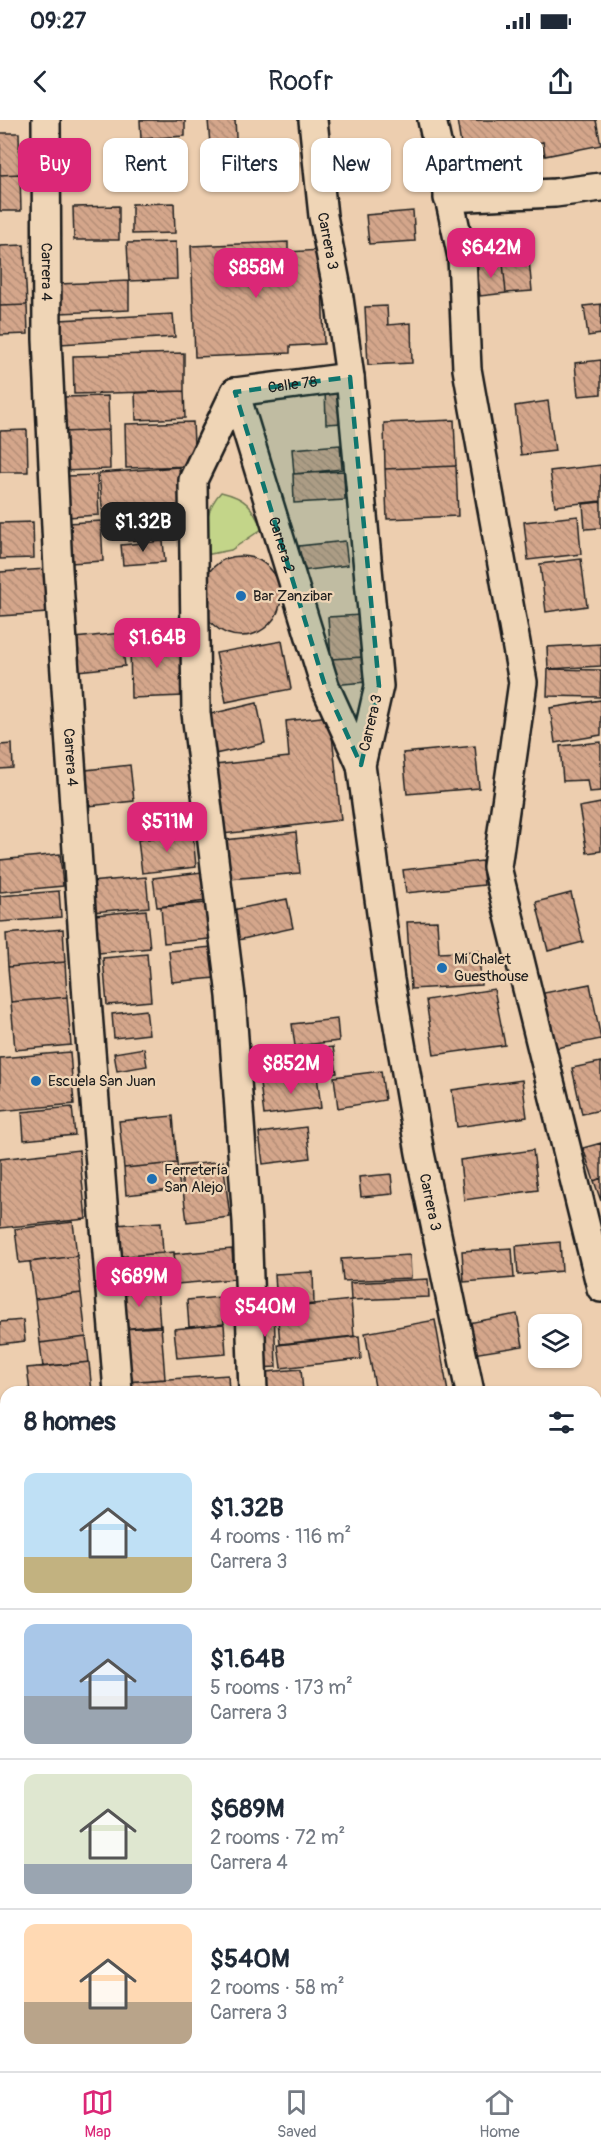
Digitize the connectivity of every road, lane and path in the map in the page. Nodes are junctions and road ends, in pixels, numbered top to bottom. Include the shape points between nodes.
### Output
1 (46, 120) edge
2 (313, 120) edge
3 (432, 120) edge
4 (601, 187) edge
5 (448, 198) junction
6 (350, 377) junction
7 (235, 392) junction
8 (361, 765) junction
9 (601, 1288) edge
10 (118, 1386) edge
11 (253, 1386) edge
12 (469, 1386) edge

1 - 10 street, Carrera 4 via 47,339 58,570
2 - 6 street, Carrera 3
3 - 5 street
4 - 5 street
5 - 9 street via 462,257 467,369 523,682 497,867
6 - 7 street, Calle 78
6 - 8 street, Carrera 3 via 379,686
7 - 8 street, Carrera 2 via 325,686
7 - 11 street via 194,480 195,714 231,996 247,1222
8 - 12 street, Carrera 3 via 392,992 420,1153

